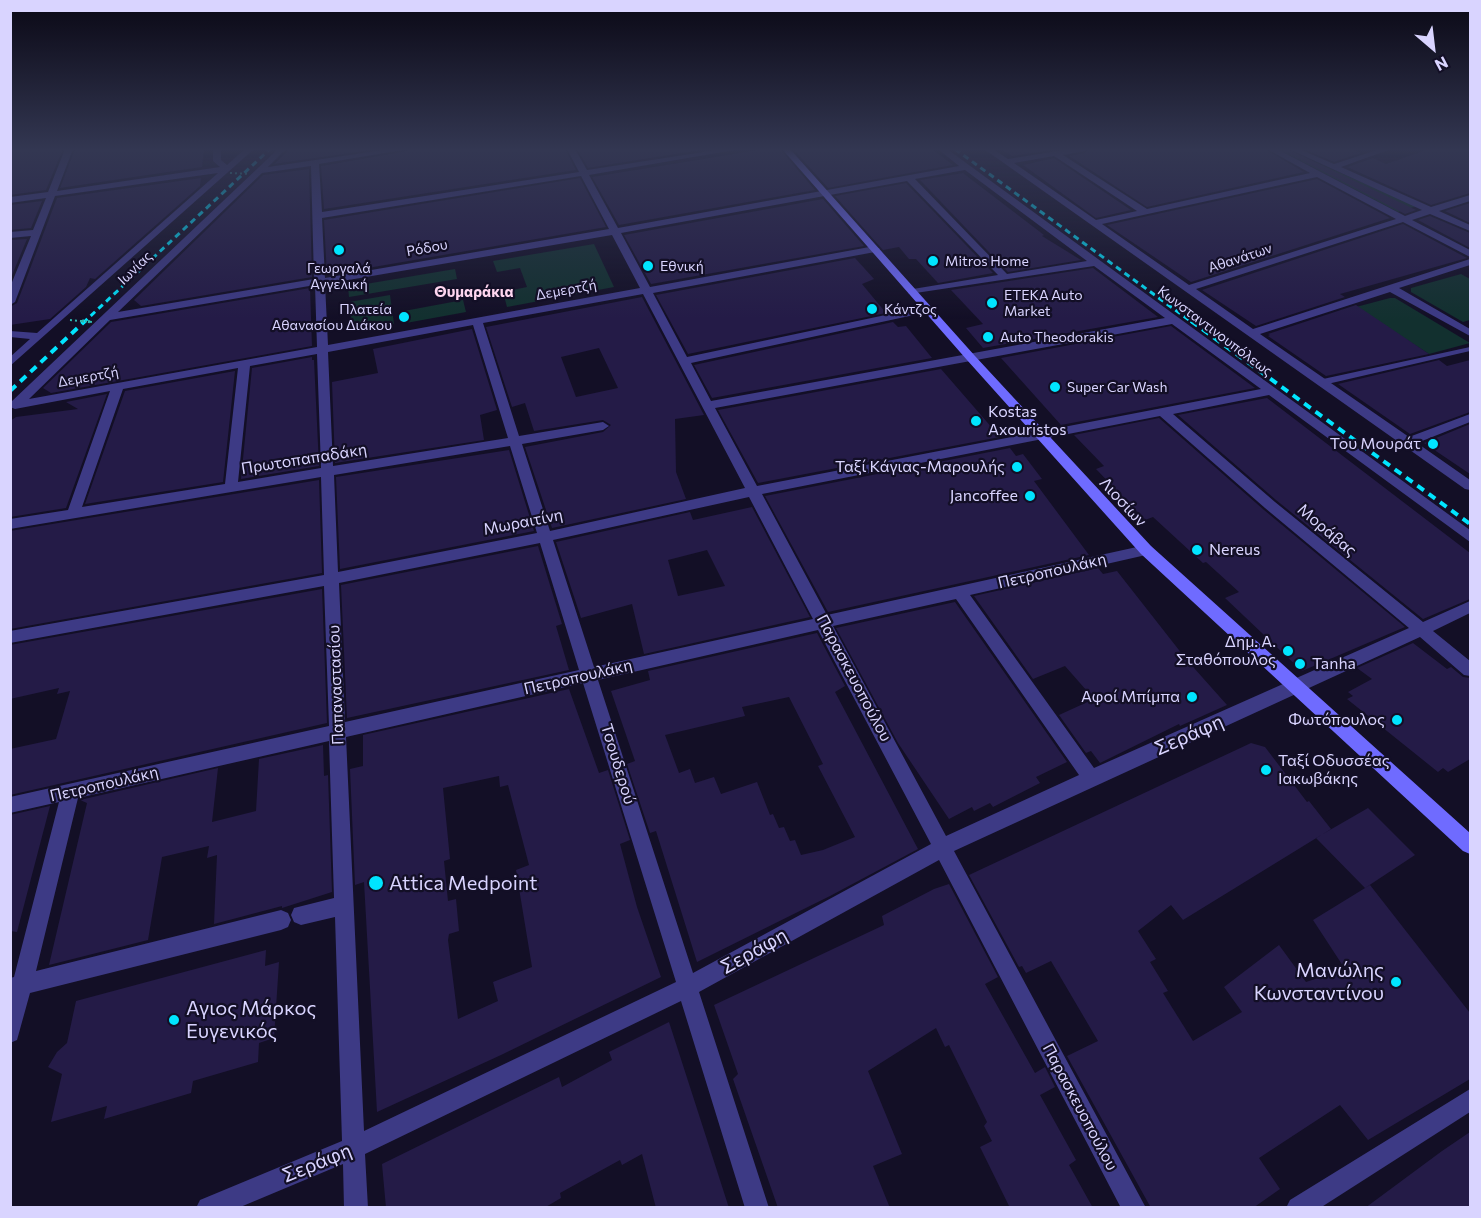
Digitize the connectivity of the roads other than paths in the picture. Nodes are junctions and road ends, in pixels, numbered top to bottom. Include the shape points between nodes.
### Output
1 (48, 206) edge
2 (189, 206) edge
3 (220, 206) edge
4 (317, 206) edge
5 (380, 206) edge
6 (602, 206) edge
7 (758, 206) edge
8 (837, 206) edge
9 (936, 206) edge
10 (1020, 206) edge
11 (1070, 206) edge
12 (1136, 206) edge
13 (1168, 206) edge
14 (1378, 206) edge
15 (1421, 206) edge
16 (1448, 206) edge
17 (1144, 211) junction
18 (1433, 211) junction
19 (317, 216) junction
20 (1405, 220) junction
21 (1094, 223) junction
22 (1470, 228) edge
23 (615, 231) junction
24 (38, 232) junction
25 (10, 236) edge
26 (875, 249) junction
27 (1470, 254) edge
28 (1097, 262) junction
29 (1470, 262) edge
30 (1005, 277) junction
31 (15, 279) edge
32 (320, 281) junction
33 (1188, 288) junction
34 (1391, 288) junction
35 (647, 291) junction
36 (914, 292) junction
37 (10, 302) edge
38 (928, 309) junction
39 (105, 318) junction
40 (1175, 320) junction
41 (477, 321) junction
42 (1253, 333) junction
43 (1470, 333) edge
44 (10, 334) edge
45 (39, 338) junction
46 (322, 349) junction
47 (1470, 349) edge
48 (971, 358) junction
49 (685, 361) junction
50 (10, 363) edge
51 (244, 364) junction
52 (1323, 382) junction
53 (118, 386) junction
54 (1271, 392) junction
55 (708, 405) junction
56 (13, 407) edge
57 (1164, 413) junction
58 (1470, 418) edge
59 (603, 426) dead end
60 (1042, 437) junction
61 (515, 440) junction
62 (1408, 442) junction
63 (327, 472) junction
64 (1470, 486) edge
65 (231, 488) junction
66 (754, 491) junction
67 (73, 514) junction
68 (10, 524) edge
69 (545, 537) junction
70 (1470, 537) edge
71 (1146, 550) junction
72 (332, 579) junction
73 (959, 592) junction
74 (1470, 607) edge
75 (824, 622) junction
76 (1420, 631) junction
77 (10, 637) edge
78 (1470, 670) edge
79 (589, 675) junction
80 (1296, 688) junction
81 (337, 731) junction
82 (1091, 778) junction
83 (71, 791) junction
84 (10, 805) edge
85 (1470, 845) edge
86 (944, 847) junction
87 (344, 904) junction
88 (17, 986) edge
89 (688, 987) junction
90 (10, 1033) edge
91 (1470, 1100) edge
92 (354, 1148) junction
93 (208, 1208) edge
94 (356, 1208) edge
95 (757, 1208) edge
96 (1134, 1208) edge
97 (1298, 1208) edge

1 - 24 street
2 - 45 street, Ιωνίας
3 - 39 street, Ιωνίας
4 - 19 street, Παπαναστασίου
5 - 19 street
6 - 23 street, Παρασκευοπούλου
7 - 23 street, Ρόδου
8 - 26 main road, Λιοσίων
9 - 30 street
10 - 28 street, Κωνσταντινουπόλεως
11 - 21 street, Κωνσταντινουπόλεως
12 - 17 street
13 - 17 street
14 - 20 street
15 - 18 street
16 - 18 street, Αθανάτων
17 - 21 street
18 - 20 street, Αθανάτων
18 - 22 street
19 - 32 street, Παπαναστασίου
20 - 27 street
20 - 33 street, Αθανάτων
21 - 33 street, Κωνσταντινουπόλεως
23 - 32 street, Ρόδου
23 - 35 street, Παρασκευοπούλου
24 - 25 street
24 - 31 street
26 - 35 street, Δεμερτζή
26 - 36 main road, Λιοσίων
28 - 30 street
28 - 40 street, Κωνσταντινουπόλεως
29 - 34 street
30 - 36 street
31 - 37 street
32 - 39 street, Ρόδου
32 - 46 street, Παπαναστασίου
33 - 42 street, Κωνσταντινουπόλεως
34 - 42 street
34 - 43 street
35 - 41 street, Δεμερτζή
35 - 49 street, Παρασκευοπούλου
36 - 38 main road, Λιοσίων
38 - 48 main road, Λιοσίων
38 - 49 street
39 - 56 street, Ιωνίας
40 - 48 street
40 - 54 street, Κωνσταντινουπόλεως
41 - 46 street, Δεμερτζή
41 - 61 street, Τσουδερού
42 - 52 street, Κωνσταντινουπόλεως
44 - 45 street
45 - 50 street, Ιωνίας
46 - 51 street, Δεμερτζή
46 - 63 street, Παπαναστασίου
47 - 52 lane
48 - 55 street
48 - 60 main road, Λιοσίων
49 - 55 street, Παρασκευοπούλου
51 - 53 street, Δεμερτζή
51 - 65 street
52 - 62 street, Κωνσταντινουπόλεως
53 - 56 street, Δεμερτζή
53 - 67 street
54 - 57 street, Μωραιτίνη
54 - 70 street, Κωνσταντινουπόλεως
55 - 66 street, Παρασκευοπούλου
57 - 60 street, Μωραιτίνη
57 - 76 street, Μοράβας
58 - 62 street
59 - 61 street, Πρωτοπαπαδάκη
60 - 66 street, Μωραιτίνη
60 - 71 main road, Λιοσίων
61 - 63 street, Πρωτοπαπαδάκη
61 - 69 street, Τσουδερού
62 - 64 street, Κωνσταντινουπόλεως
63 - 65 street, Πρωτοπαπαδάκη
63 - 72 street, Παπαναστασίου
65 - 67 street, Πρωτοπαπαδάκη
66 - 69 street, Μωραιτίνη
66 - 75 street, Παρασκευοπούλου
67 - 68 street, Πρωτοπαπαδάκη
69 - 72 street, Μωραιτίνη
69 - 79 street, Τσουδερού
71 - 73 street, Πετροπουλάκη
71 - 80 main road, Λιοσίων
72 - 77 street, Μωραιτίνη
72 - 81 street, Παπαναστασίου
73 - 75 street, Πετροπουλάκη
73 - 82 street
74 - 76 street, Σεράφη
75 - 79 street, Πετροπουλάκη
75 - 86 street, Παρασκευοπούλου
76 - 78 street, Μοράβας
76 - 80 street, Σεράφη
79 - 81 street, Πετροπουλάκη
79 - 89 street, Τσουδερού
80 - 82 street, Σεράφη
80 - 85 main road, Λιοσίων
81 - 83 street, Πετροπουλάκη
81 - 87 street, Παπαναστασίου
82 - 86 street, Σεράφη
83 - 84 street, Πετροπουλάκη
83 - 88 street
86 - 89 street, Σεράφη
86 - 96 street, Παρασκευοπούλου
87 - 88 street
87 - 92 street, Παπαναστασίου
88 - 90 street
89 - 92 street, Σεράφη
89 - 95 street, Τσουδερού
91 - 97 street
92 - 93 street, Σεράφη
92 - 94 street, Παπαναστασίου

